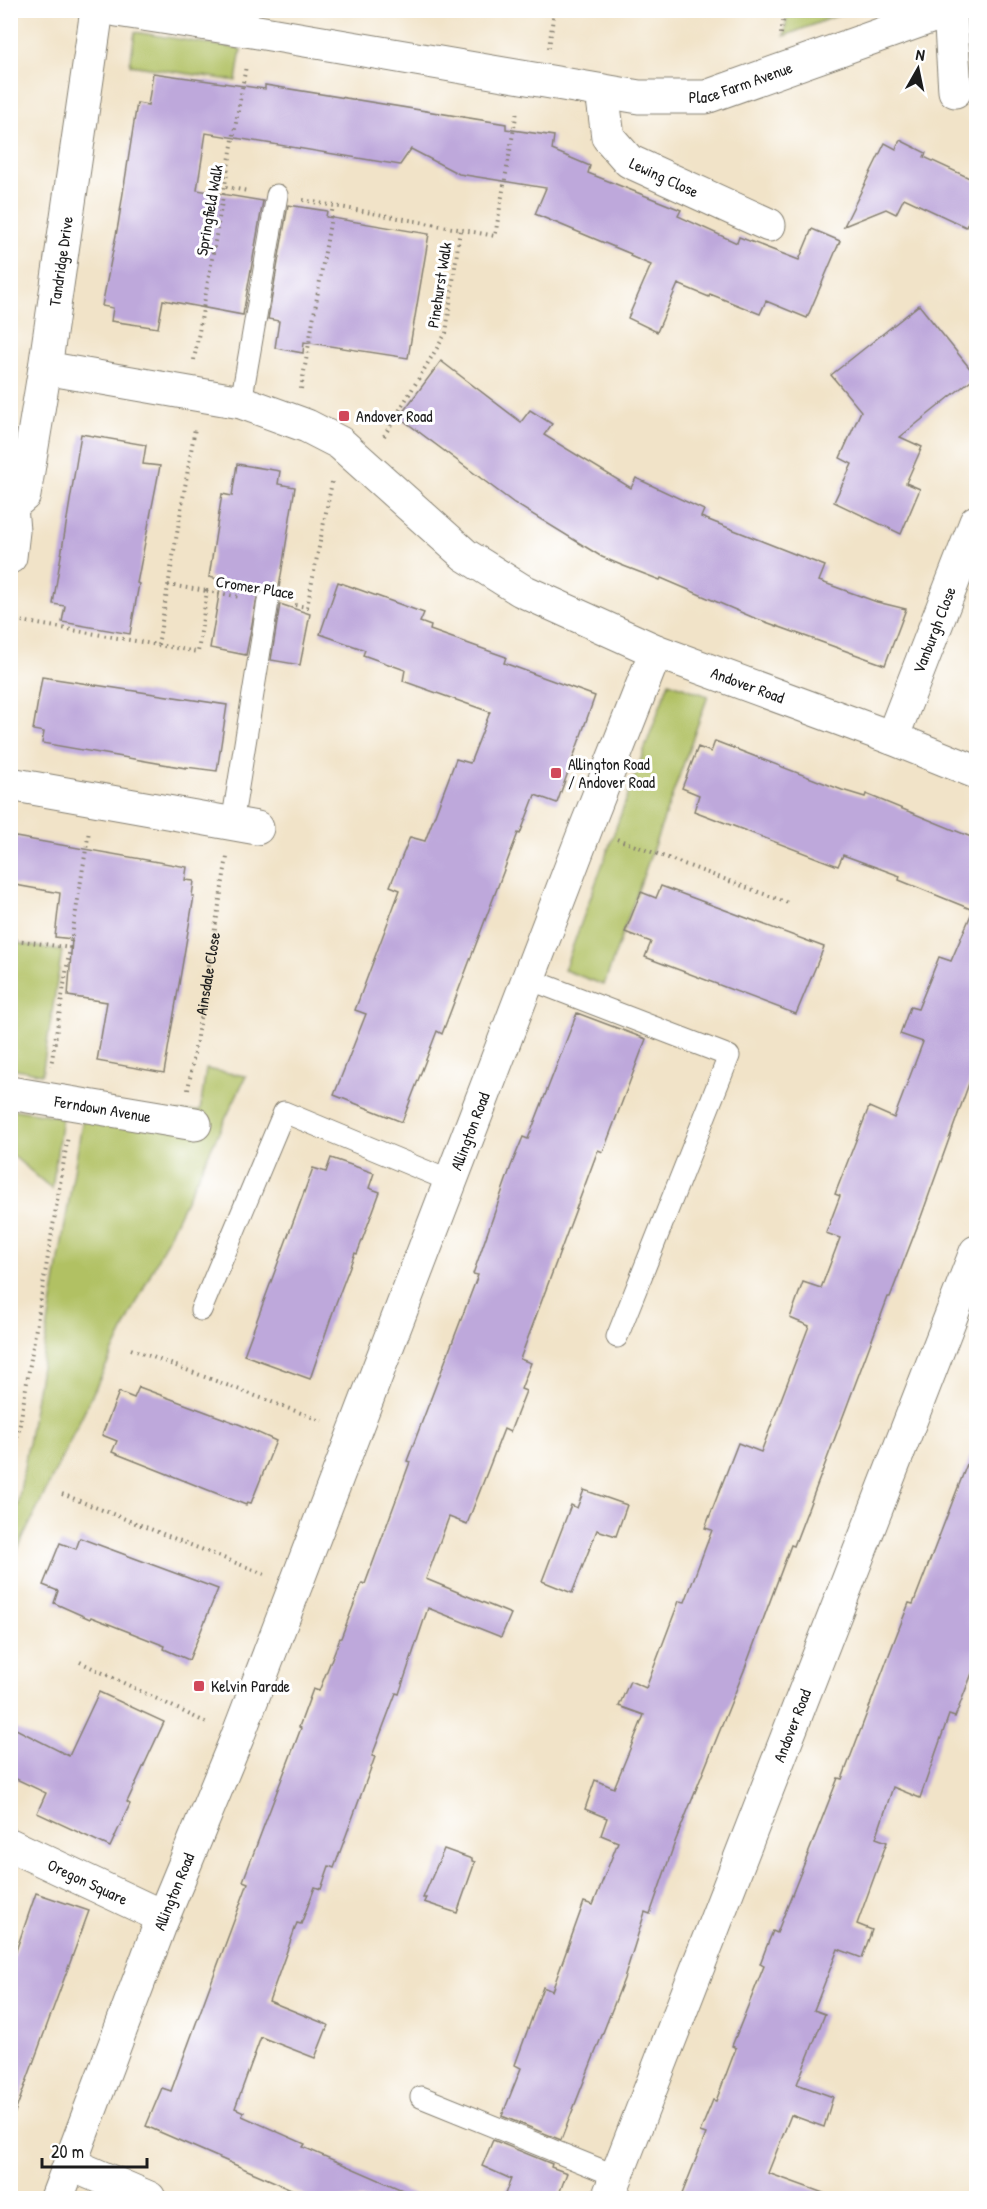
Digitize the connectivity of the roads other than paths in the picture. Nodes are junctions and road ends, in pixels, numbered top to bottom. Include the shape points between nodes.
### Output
1 (97, 10) edge
2 (117, 10) edge
3 (950, 11) edge
4 (250, 24) edge
5 (955, 91) dead end
6 (602, 92) junction
7 (277, 195) road end
8 (769, 225) dead end
9 (45, 369) junction
10 (241, 402) junction
11 (11, 507) edge
12 (976, 522) edge
13 (10, 556) edge
14 (268, 601) road end
15 (656, 651) junction
16 (892, 738) junction
17 (976, 772) edge
18 (10, 784) edge
19 (245, 826) joint
20 (528, 979) junction
21 (10, 1093) edge
22 (189, 1123) road end
23 (450, 1181) junction
24 (975, 1261) edge
25 (201, 1310) dead end
26 (617, 1337) dead end
27 (10, 1845) edge
28 (163, 1917) junction
29 (421, 2097) dead end
30 (70, 2164) junction
31 (612, 2187) edge
32 (57, 2199) edge
33 (149, 2199) edge

1 - 9 street, Tandridge Drive
2 - 4 street, Place Farm Avenue
3 - 5 street
3 - 6 street, Place Farm Avenue via 706,97 639,97
4 - 6 street, Place Farm Avenue
6 - 8 street, Lewing Close via 608,137 629,161
7 - 10 lane
9 - 10 street, Andover Road
9 - 11 street, Tandridge Drive via 24,495
10 - 15 street, Andover Road via 296,422 340,444 474,561 521,590
11 - 13 street
12 - 16 street, Vanburgh Close
14 - 19 lane
15 - 16 street, Andover Road
15 - 20 street, Allington Road
16 - 17 street, Andover Road
18 - 19 street
20 - 23 street, Allington Road
20 - 26 lane via 729,1056
21 - 22 street, Ferndown Avenue
23 - 25 lane via 284,1112
23 - 28 street, Allington Road via 296,1587
24 - 31 street, Andover Road
27 - 28 street, Oregon Square
28 - 30 street, Allington Road
29 - 31 lane
30 - 32 street, Allington Road
30 - 33 street

